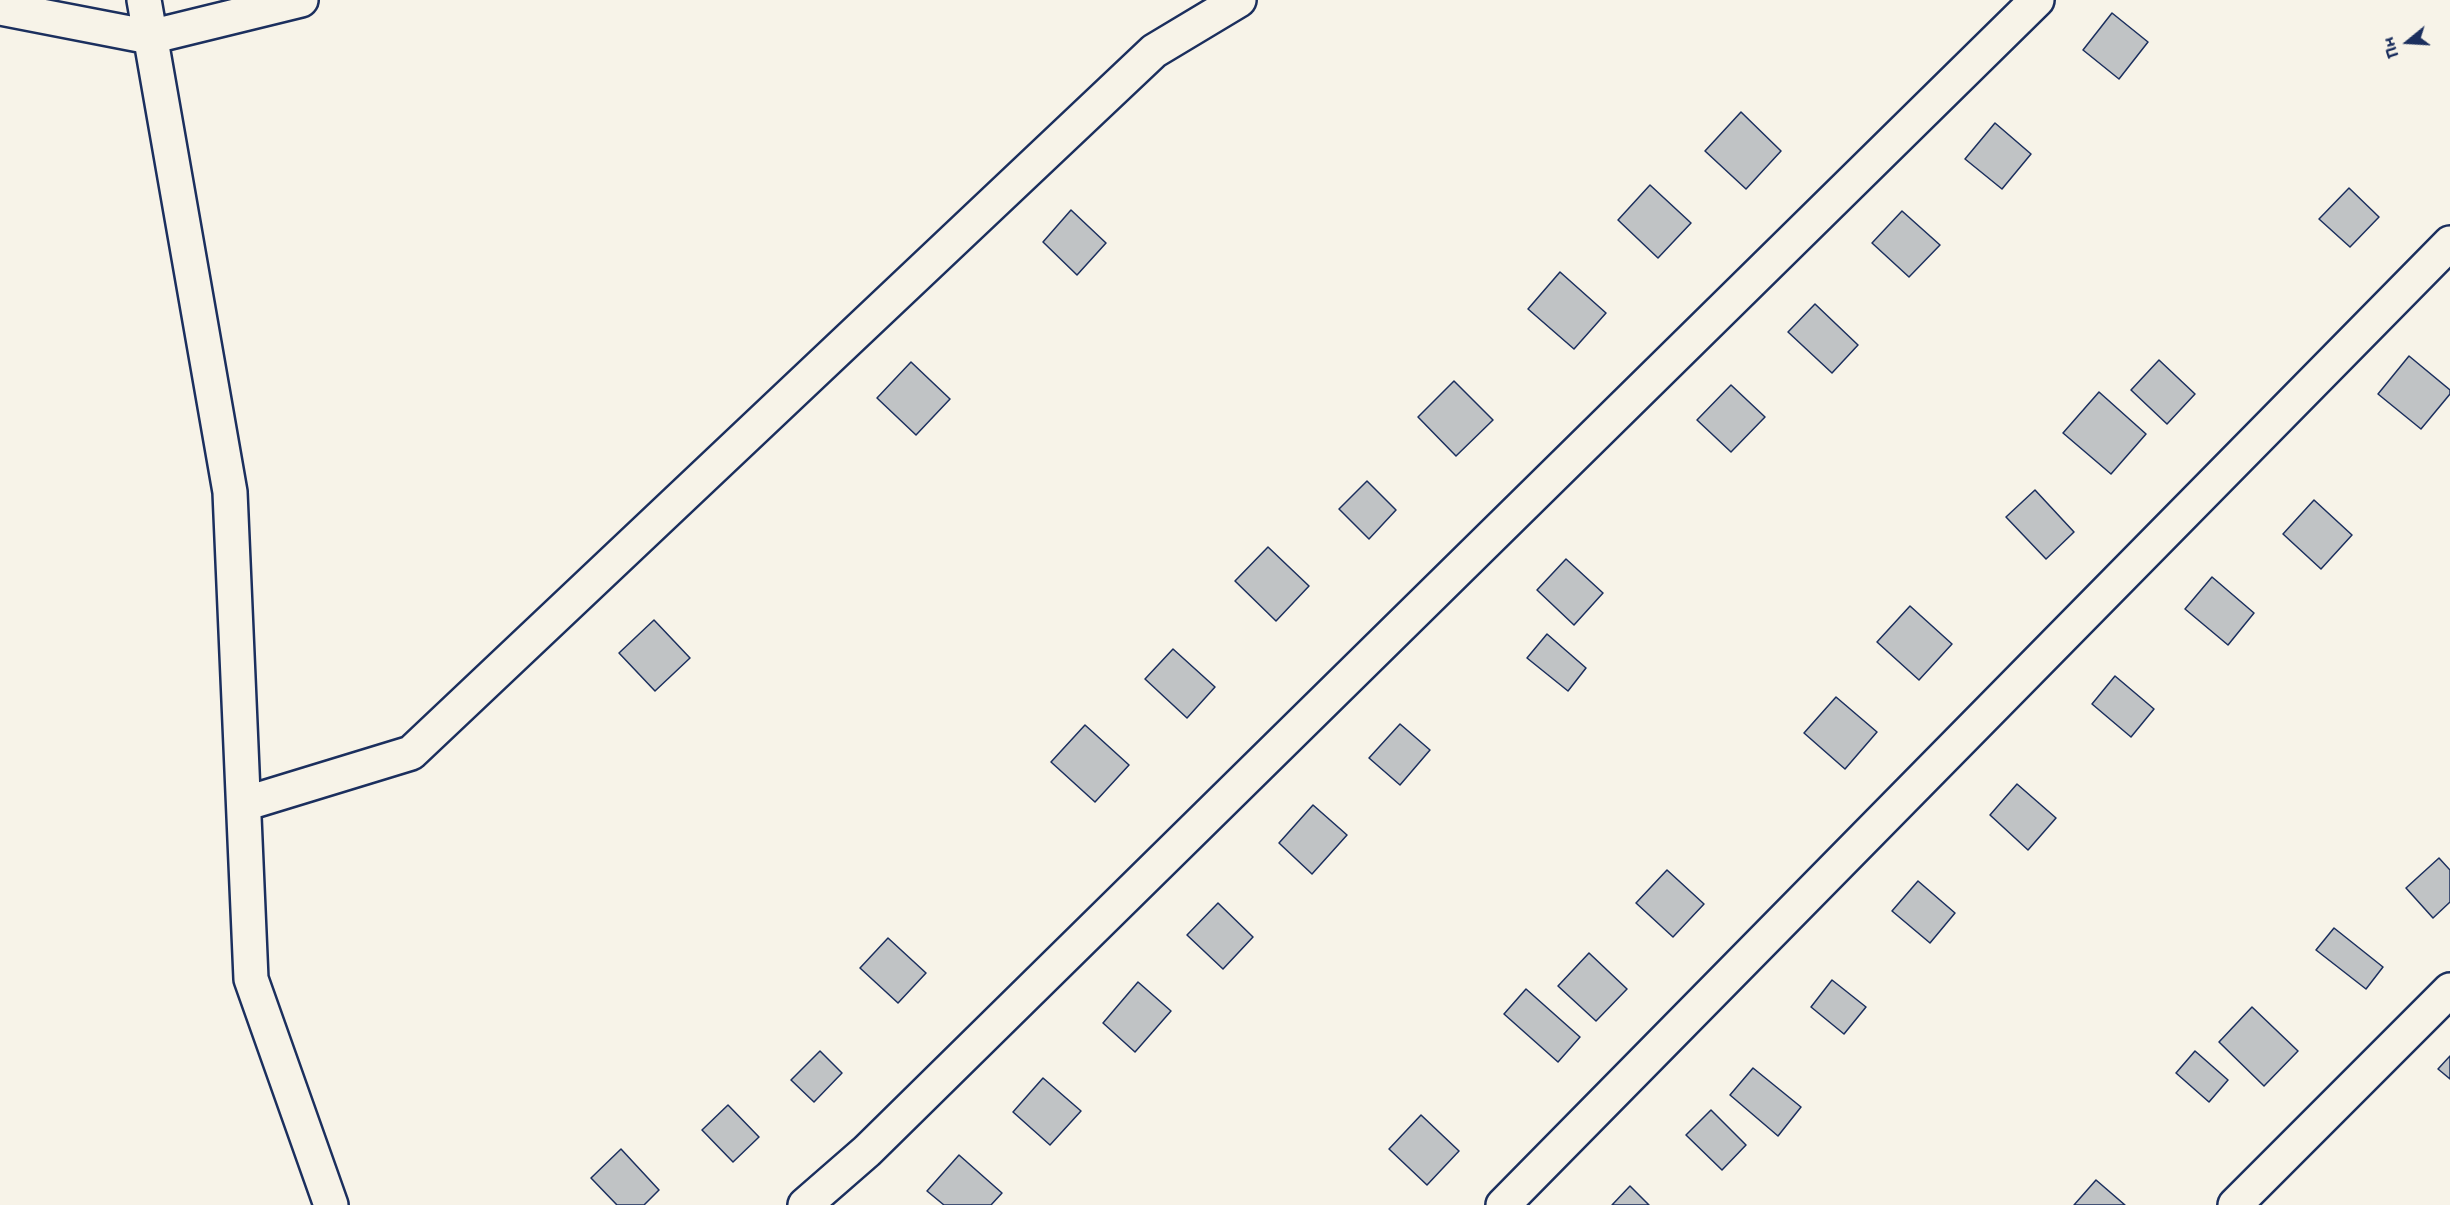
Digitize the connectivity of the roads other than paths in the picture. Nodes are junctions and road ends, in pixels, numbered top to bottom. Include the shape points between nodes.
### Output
1 (144, 0) edge
2 (301, 0) edge
3 (1239, 0) edge
4 (2037, 0) edge
5 (0, 8) edge
6 (150, 37) junction
7 (2450, 243) edge
8 (244, 804) junction
9 (2450, 990) edge
10 (331, 1205) edge
11 (805, 1205) edge
12 (1503, 1205) edge
13 (2235, 1205) edge

1 - 6 street
2 - 6 street
3 - 8 street via 1154,51 411,753
4 - 11 street via 867,1151
5 - 6 street
6 - 8 street via 230,492
7 - 12 street
8 - 10 street via 251,979
9 - 13 street

